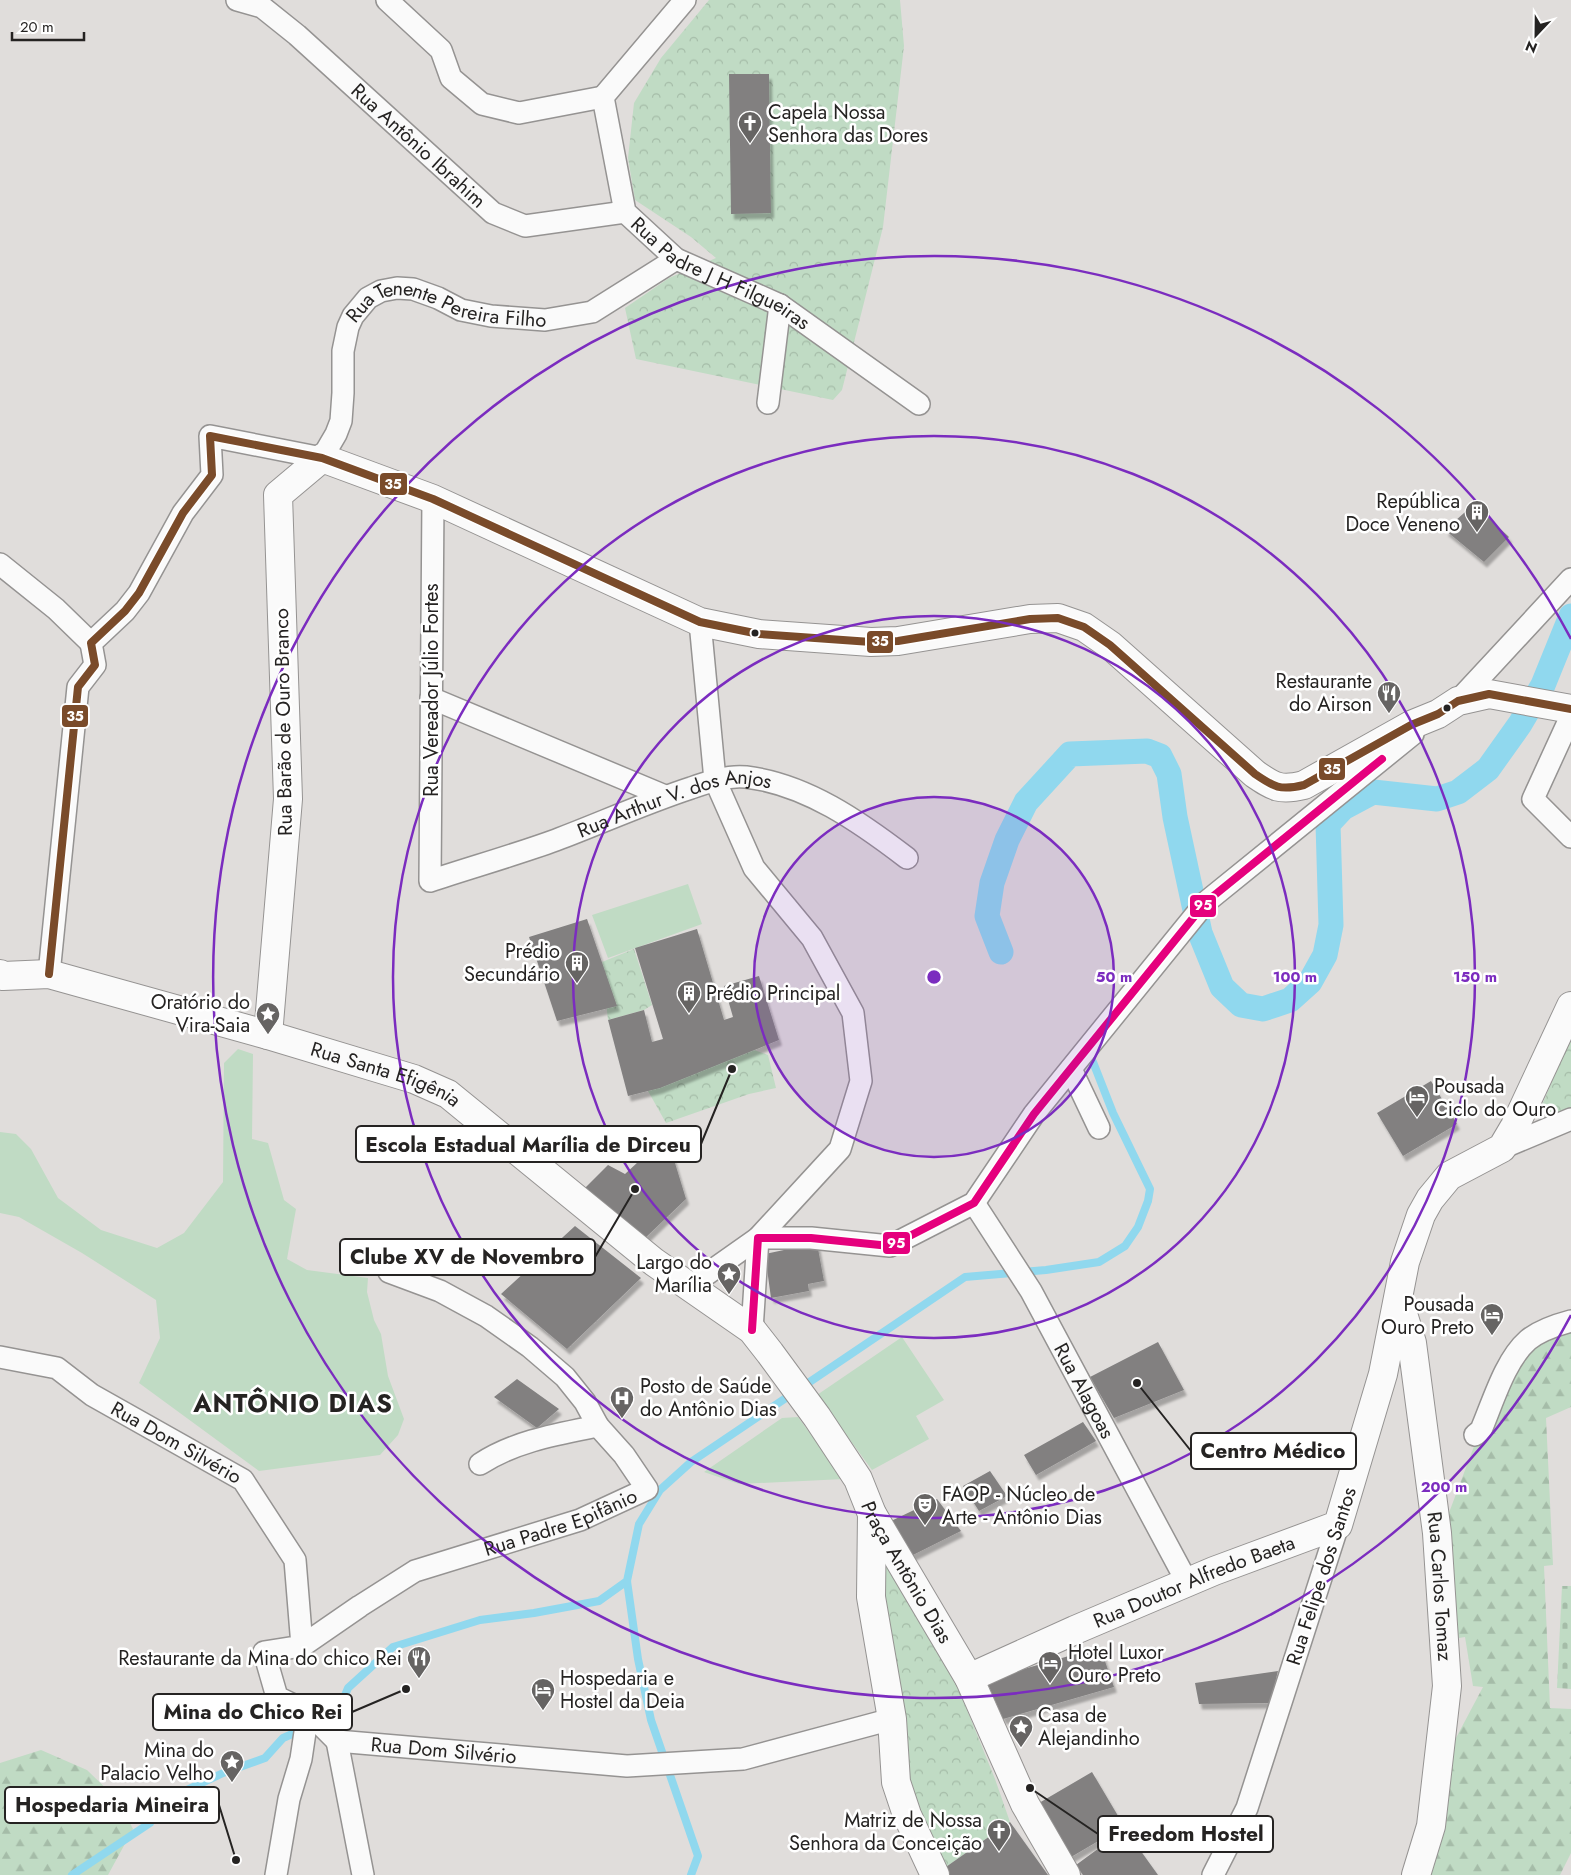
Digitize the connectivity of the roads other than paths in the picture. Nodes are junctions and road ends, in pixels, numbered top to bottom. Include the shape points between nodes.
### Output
1 (237, 0) edge
2 (387, 0) edge
3 (685, 0) edge
4 (603, 97) junction
5 (625, 212) junction
6 (676, 259) junction
7 (780, 305) junction
8 (768, 403) dead end
9 (919, 404) dead end
10 (322, 458) junction
11 (433, 500) junction
12 (0, 564) edge
13 (1571, 579) edge
14 (700, 622) junction
15 (91, 643) junction
16 (431, 698) junction
17 (1448, 707) junction
18 (1571, 709) edge
19 (1571, 716) edge
20 (715, 780) junction
21 (665, 796) junction
22 (1571, 837) edge
23 (907, 858) dead end
24 (430, 881) joint
25 (49, 974) junction
26 (1, 976) edge
27 (1571, 1006) edge
28 (268, 1035) junction
29 (1071, 1069) junction
30 (1571, 1120) edge
31 (1099, 1128) dead end
32 (1502, 1148) junction
33 (974, 1203) junction
34 (758, 1238) junction
35 (389, 1272) dead end
36 (690, 1286) junction
37 (1398, 1297) junction
38 (1571, 1321) edge
39 (752, 1330) junction
40 (0, 1357) edge
41 (598, 1426) junction
42 (1474, 1435) dead end
43 (480, 1464) dead end
44 (872, 1514) junction
45 (1338, 1525) junction
46 (1187, 1582) junction
47 (302, 1646) junction
48 (969, 1678) junction
49 (308, 1712) junction
50 (892, 1719) junction
51 (337, 1741) junction
52 (276, 1875) edge
53 (363, 1875) edge
54 (935, 1875) edge
55 (1066, 1875) edge
56 (1212, 1875) edge
57 (1416, 1875) edge

1 - 5 street, Rua Antônio Ibrahim via 262,8 296,35 493,213 525,226
2 - 4 street via 442,50 451,78 482,104 519,112
3 - 4 street
4 - 5 street, Rua Padre J H Filgueiras
5 - 6 street, Rua Padre J H Filgueiras
6 - 7 street, Rua Padre J H Filgueiras
6 - 10 street, Rua Tenente Pereira Filho via 592,312 545,320 462,310 413,289 381,291 368,298 348,327 343,351 341,422
7 - 8 street
7 - 9 street, Rua Padre J H Filgueiras
10 - 11 street
10 - 15 street via 210,436 212,475 183,513 139,593
10 - 28 street, Rua Barão de Ouro Branco via 278,495 288,799
11 - 14 street
11 - 16 street, Rua Vereador Júlio Fortes
12 - 15 street via 56,608
13 - 17 street
14 - 17 street via 759,634 871,642 898,641 1030,618 1058,618 1084,628 1110,645 1255,774 1272,786 1288,789 1304,786
14 - 20 street
15 - 25 street via 95,665 78,687
16 - 21 street
16 - 24 street, Rua Vereador Júlio Fortes
17 - 18 street via 1489,694
17 - 29 street via 1206,902
19 - 22 street via 1533,799
20 - 21 street, Rua Arthur V. dos Anjos
20 - 23 street, Rua Arthur V. dos Anjos via 744,776 785,785 835,809
20 - 34 street via 754,868 812,938 853,1013 861,1081 840,1149
21 - 24 street, Rua Arthur V. dos Anjos via 555,840
25 - 26 street, Rua Santa Efigênia
25 - 28 street, Rua Santa Efigênia
27 - 32 street
28 - 36 street, Rua Santa Efigênia via 414,1079 448,1094 654,1262
29 - 31 street
29 - 33 street via 1034,1114
30 - 32 street, Rua Felipe dos Santos
32 - 37 street, Rua Felipe dos Santos via 1449,1176 1430,1198 1405,1262
33 - 34 street via 890,1246 811,1238
33 - 46 street, Rua Alagoas via 1031,1291
34 - 36 street
34 - 39 street
35 - 41 street, Rua Padre Epifânio via 440,1291 486,1316 530,1347 565,1377 585,1402
36 - 39 street, Rua Santa Efigênia
37 - 45 street, Rua Felipe dos Santos via 1383,1374
37 - 57 street, Rua Carlos Tomaz via 1412,1343 1437,1533 1447,1686 1431,1826
38 - 42 street via 1543,1331 1518,1351 1481,1430
39 - 44 street, Rua Santa Efigênia via 817,1417 858,1479
40 - 47 street, Rua Dom Silvério via 57,1368 92,1395 243,1480 295,1560
41 - 43 street via 525,1443
41 - 47 street, Rua Padre Epifânio via 647,1488 580,1520 415,1571
44 - 48 street, Praça Antônio Dias
44 - 50 street, Praça Antônio Dias via 871,1597
45 - 46 street, Rua Doutor Alfredo Baeta
45 - 56 street, Rua Felipe dos Santos via 1247,1808
46 - 48 street, Rua Doutor Alfredo Baeta
47 - 49 street via 264,1652 277,1697
48 - 55 street, Praça Antônio Dias via 1032,1817
49 - 51 street
49 - 52 street
50 - 51 street, Rua Dom Silvério via 743,1759 628,1766
50 - 54 street, Praça Antônio Dias via 896,1782
51 - 53 street

